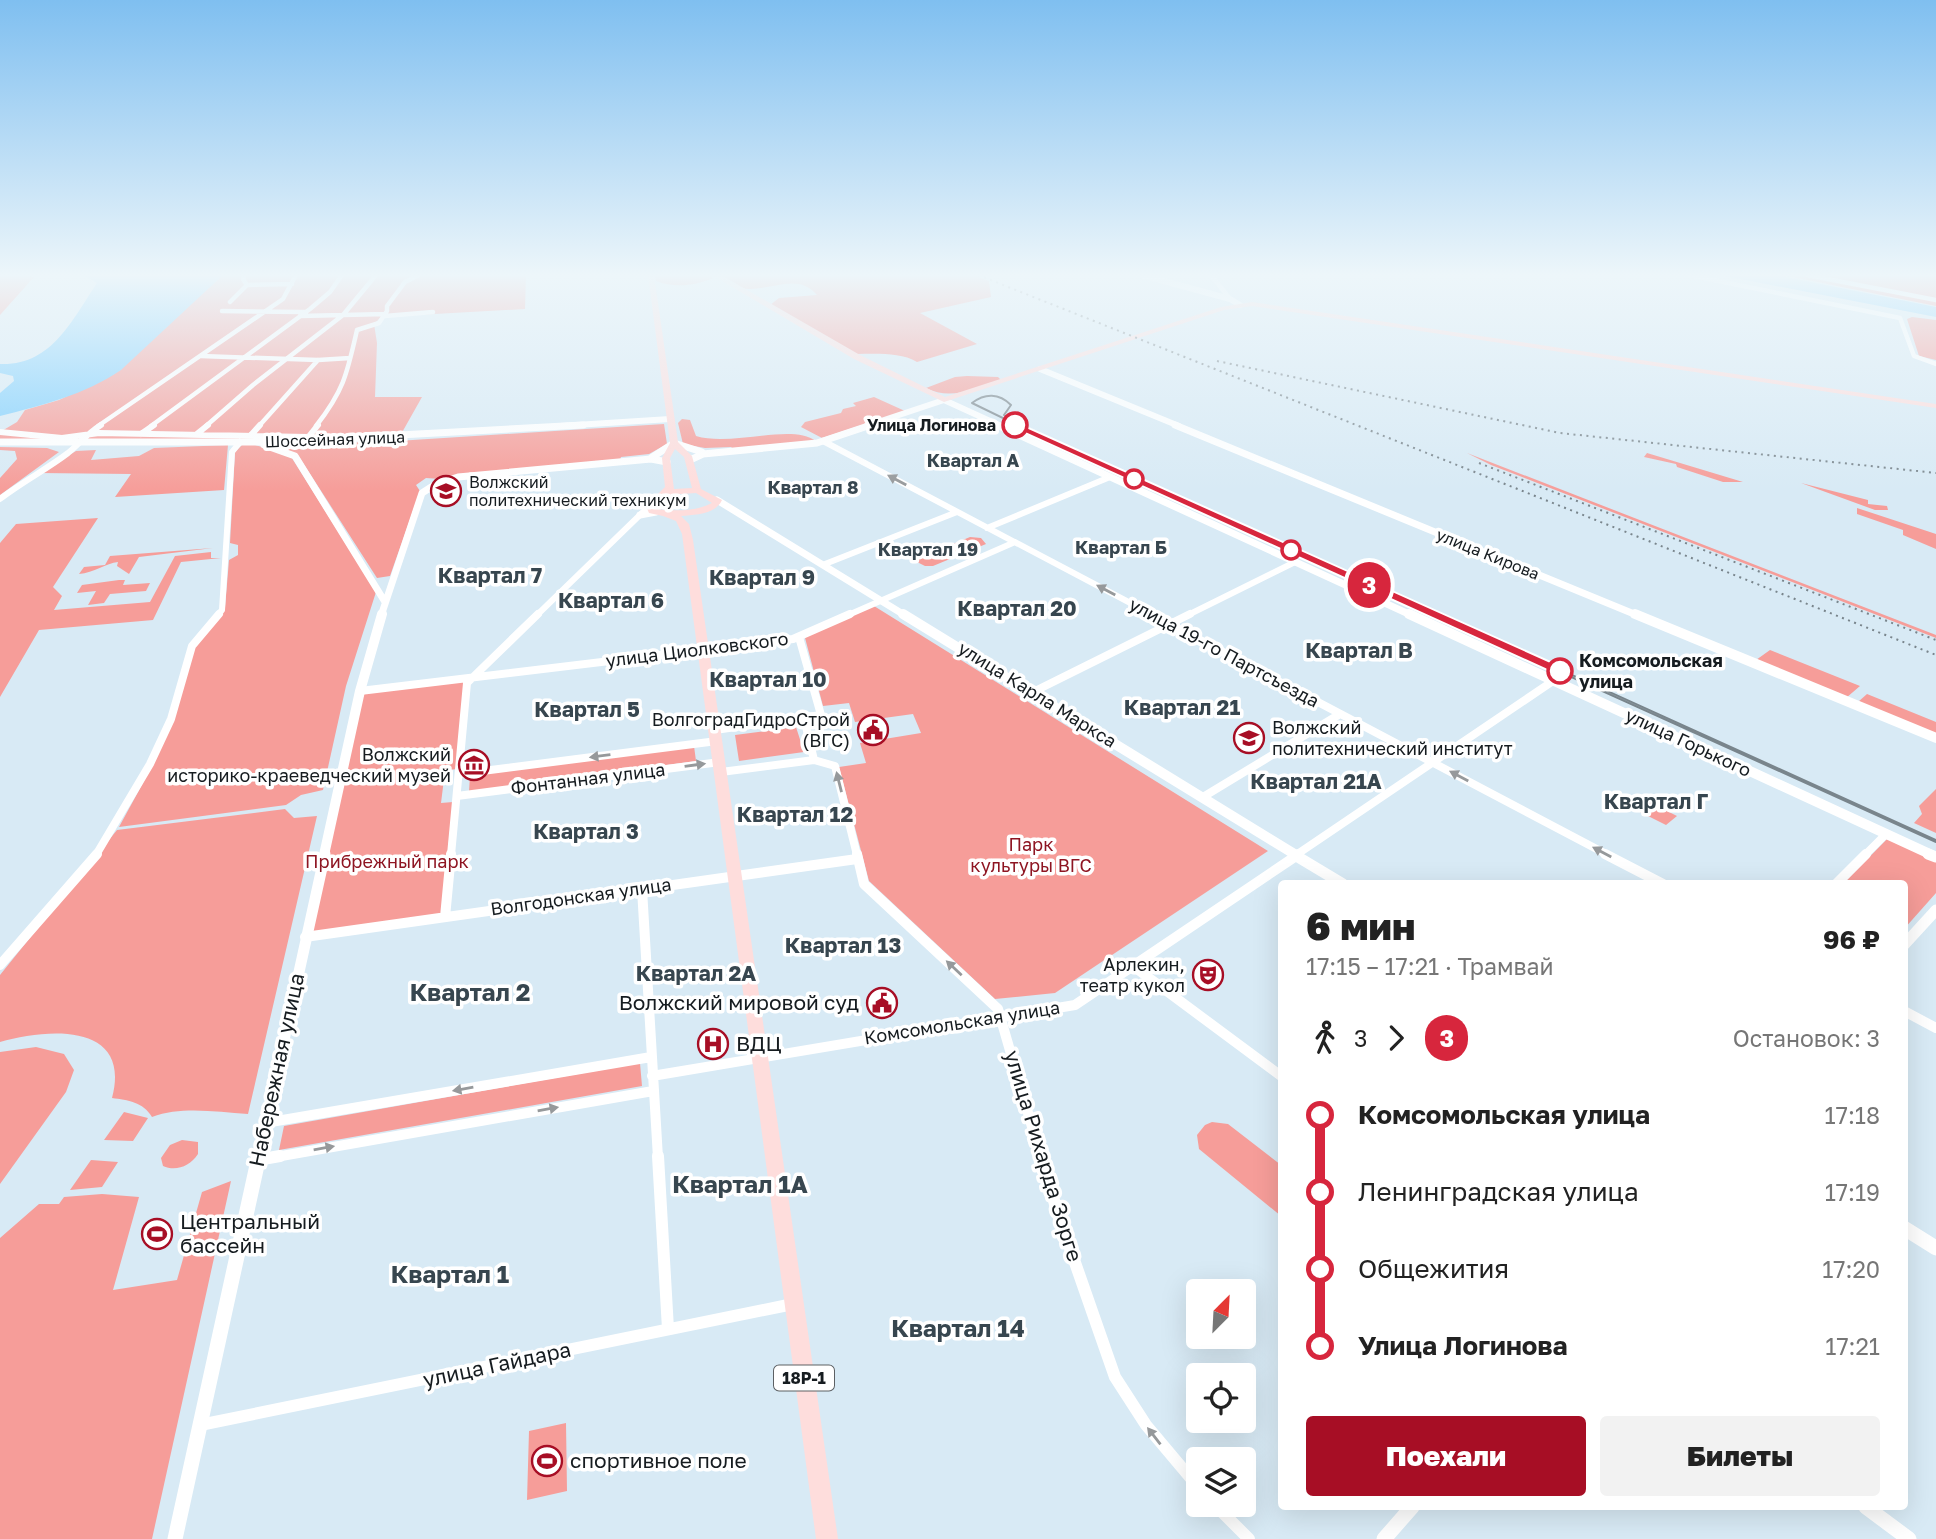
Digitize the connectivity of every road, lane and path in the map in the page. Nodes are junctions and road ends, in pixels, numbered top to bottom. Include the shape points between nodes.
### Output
1 (214, 347) edge
2 (258, 347) edge
3 (302, 347) edge
4 (353, 347) edge
5 (660, 347) edge
6 (839, 347) edge
7 (1107, 347) edge
8 (1541, 347) edge
9 (1911, 347) edge
10 (201, 356) junction
11 (243, 358) junction
12 (350, 358) junction
13 (286, 359) junction
14 (318, 360) junction
15 (1936, 364) edge
16 (1040, 369) junction
17 (944, 401) junction
18 (1936, 406) edge
19 (670, 419) junction
20 (0, 432) edge
21 (198, 433) junction
22 (86, 435) junction
23 (139, 435) junction
24 (251, 435) junction
25 (307, 439) junction
26 (263, 441) junction
27 (823, 441) junction
28 (0, 442) edge
29 (240, 442) junction
30 (674, 443) junction
31 (76, 444) junction
32 (127, 445) junction
33 (727, 452) junction
34 (690, 460) junction
35 (629, 461) junction
36 (667, 463) junction
37 (1110, 477) junction
38 (697, 490) junction
39 (664, 494) junction
40 (0, 499) edge
41 (709, 506) junction
42 (657, 510) junction
43 (957, 512) junction
44 (640, 515) joint
45 (685, 521) junction
46 (987, 528) junction
47 (1015, 542) junction
48 (1294, 562) junction
49 (825, 564) junction
50 (394, 576) junction
51 (372, 579) junction
52 (882, 600) junction
53 (385, 603) junction
54 (1170, 624) junction
55 (799, 637) junction
56 (703, 651) junction
57 (475, 677) junction
58 (1553, 681) junction
59 (360, 691) junction
60 (1033, 692) junction
61 (1340, 714) junction
62 (804, 718) junction
63 (716, 735) junction
64 (1936, 738) edge
65 (814, 760) junction
66 (1432, 762) junction
67 (720, 767) junction
68 (459, 774) junction
69 (457, 796) junction
70 (1203, 797) junction
71 (1886, 834) junction
72 (1298, 856) junction
73 (1936, 857) edge
74 (857, 859) junction
75 (734, 875) junction
76 (1337, 880) edge
77 (1655, 880) edge
78 (1840, 880) edge
79 (642, 888) junction
80 (1936, 910) edge
81 (445, 917) junction
82 (305, 937) junction
83 (1908, 941) edge
84 (0, 965) edge
85 (1133, 966) junction
86 (1908, 1013) edge
87 (1001, 1016) junction
88 (1936, 1028) edge
89 (761, 1056) junction
90 (651, 1057) junction
91 (1278, 1074) edge
92 (652, 1076) junction
93 (653, 1091) junction
94 (265, 1123) junction
95 (257, 1160) junction
96 (1908, 1230) edge
97 (1936, 1248) edge
98 (793, 1304) junction
99 (668, 1329) junction
100 (200, 1425) junction
101 (1186, 1473) edge
102 (1409, 1510) edge
103 (1870, 1510) edge
104 (1227, 1517) edge
105 (175, 1539) edge
106 (827, 1539) edge
107 (1249, 1539) edge
108 (1384, 1539) edge
109 (1909, 1539) edge

1 - 10 street
2 - 11 street
3 - 13 street
4 - 12 street
5 - 19 main road
6 - 17 main road
7 - 16 main road
8 - 18 main road
9 - 15 street via 1914,356
10 - 11 street
10 - 22 street
11 - 13 street
11 - 23 street
12 - 14 street
12 - 25 street via 338,398
13 - 14 street
13 - 21 street
14 - 24 street
16 - 17 main road
16 - 64 street, улица Кирова
17 - 27 street
17 - 37 street, улица Горького
19 - 25 street, Шоссейная улица via 481,433
19 - 30 main road
20 - 22 street via 62,438
21 - 23 street
21 - 24 street
22 - 23 street
22 - 31 street
23 - 32 street
24 - 25 street
25 - 26 street, Шоссейная улица
26 - 29 street, Шоссейная улица
26 - 51 street via 295,456
27 - 33 street
43 -> 27 street, улица 19-го Партсъезда
28 - 31 street, Шоссейная улица
29 - 32 street, Шоссейная улица
29 - 84 street via 232,455 222,610 192,646 171,719 106,842
30 - 33 street via 697,452
30 - 34 main road
30 - 35 street via 657,456
30 - 36 main road
31 - 32 street, Шоссейная улица
31 - 40 street
33 - 34 street
34 - 38 main road
35 - 36 street via 652,458
35 - 50 street, Набережная улица via 458,477 436,484 422,493
36 - 39 main road via 670,488
37 - 46 street
37 - 48 street, улица Горького
38 - 39 main road
38 - 41 main road
39 - 42 main road
41 - 42 main road
41 - 45 main road
41 - 49 street, улица Карла Маркса via 731,508
42 - 44 street
42 - 45 main road
43 - 46 street, улица 19-го Партсъезда
43 - 49 street
44 - 57 street
45 - 56 main road, 18Р-1
46 - 47 street, улица 19-го Партсъезда
47 - 52 street, улица Циолковского
54 -> 47 street, улица 19-го Партсъезда
48 - 54 street
48 - 58 street, улица Горького
49 - 52 street, улица Карла Маркса
50 - 51 street via 381,582
50 - 53 street, Набережная улица
51 - 53 street
52 - 55 street, улица Циолковского
52 - 60 street, улица Карла Маркса
53 - 59 street, Набережная улица
54 - 60 street
54 - 61 street, улица 19-го Партсъезда
55 - 56 street, улица Циолковского
55 - 62 street via 821,715
56 - 57 street, улица Циолковского
56 - 63 main road, 18Р-1
57 - 59 street, улица Циолковского
57 - 68 street via 467,683
58 - 66 street, Комсомольская улица
58 - 71 street, улица Горького
59 - 82 street, Набережная улица
60 - 70 street, улица Карла Маркса
61 - 66 street, улица 19-го Партсъезда
61 - 70 street
62 - 63 street, Фонтанная улица
62 - 65 street
63 - 67 main road, 18Р-1
63 -> 68 street, Фонтанная улица
65 - 67 street, Фонтанная улица
74 -> 65 street, улица Рихарда Зорге via 835,766
66 - 72 street, Комсомольская улица
77 -> 66 street, улица 19-го Партсъезда
69 -> 67 street, Фонтанная улица
67 - 75 main road, 18Р-1
68 - 69 street
69 - 81 street
70 - 72 street, улица Карла Маркса
71 - 73 street, улица Горького
71 - 78 street
72 - 76 street, улица Карла Маркса
72 - 85 street, Комсомольская улица
74 - 75 street, Волгодонская улица
87 -> 74 street, улица Рихарда Зорге via 864,884
75 - 79 street, Волгодонская улица
75 - 89 main road, 18Р-1
79 - 81 street, Волгодонская улица
79 - 90 street
80 - 83 street
81 - 82 street, Волгодонская улица
82 - 94 street, Набережная улица
85 - 87 street, Комсомольская улица via 1076,1005
85 - 91 street
86 - 88 street
87 - 89 street, Комсомольская улица
101 -> 87 street, улица Рихарда Зорге via 1146,1425 1115,1377 1039,1153
89 - 92 street, Комсомольская улица
89 - 98 main road, 18Р-1
90 - 92 street
90 -> 94 street
92 - 93 street
95 -> 93 street
93 - 99 street
94 - 95 street, Набережная улица
95 - 100 street, Набережная улица
96 - 97 street
98 - 99 street, улица Гайдара
98 - 106 main road, 18Р-1
99 - 100 street, улица Гайдара
100 - 105 street, Набережная улица
102 - 108 street
103 - 109 street
104 - 107 street

